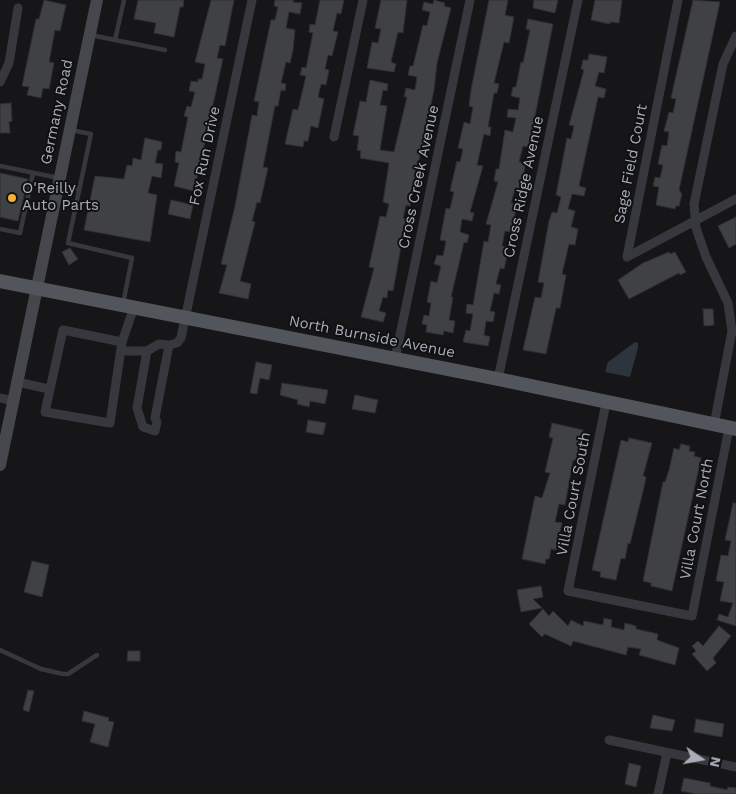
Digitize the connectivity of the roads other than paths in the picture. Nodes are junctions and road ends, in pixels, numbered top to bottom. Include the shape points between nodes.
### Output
1 (97, 0) edge
2 (124, 0) edge
3 (252, 0) edge
4 (363, 0) edge
5 (470, 0) edge
6 (578, 0) edge
7 (678, 0) edge
8 (18, 8) dead end
9 (90, 34) junction
10 (736, 36) edge
11 (115, 40) junction
12 (165, 50) dead end
13 (0, 82) edge
14 (70, 130) junction
15 (334, 137) dead end
16 (0, 166) edge
17 (33, 173) junction
18 (59, 182) junction
19 (79, 189) junction
20 (736, 199) edge
21 (695, 221) junction
22 (0, 230) edge
23 (0, 281) edge
24 (37, 288) junction
25 (128, 306) junction
26 (185, 317) junction
27 (734, 333) edge
28 (169, 345) junction
29 (121, 346) junction
30 (147, 351) junction
31 (395, 359) junction
32 (498, 379) junction
33 (17, 382) junction
34 (48, 389) junction
35 (0, 398) edge
36 (13, 401) junction
37 (606, 403) junction
38 (714, 425) junction
39 (733, 429) edge
40 (1, 458) edge
41 (692, 616) joint
42 (0, 650) edge
43 (97, 655) dead end
44 (609, 740) dead end
45 (667, 753) junction
46 (736, 767) edge
47 (658, 794) edge

1 - 9 main road, Germany Road
2 - 11 lane
3 - 26 street, Fox Run Drive
4 - 15 street
5 - 31 street, Cross Creek Avenue
6 - 32 street, Cross Ridge Avenue
7 - 21 street, Sage Field Court via 627,257
8 - 13 street via 9,62
9 - 11 lane
9 - 14 main road, Germany Road
10 - 21 street via 723,64 696,193
11 - 12 lane
14 - 18 main road, Germany Road
14 - 19 lane via 91,134
16 - 17 lane
17 - 18 lane
17 - 22 lane via 20,233
18 - 19 lane
18 - 24 main road, Germany Road
19 - 25 lane via 68,243 132,258
20 - 21 street, Sage Field Court
21 - 27 street via 702,248 728,303
23 - 24 main road, North Burnside Avenue
24 - 25 main road, North Burnside Avenue
24 - 33 main road, Germany Road
25 - 26 main road, North Burnside Avenue
25 - 29 street
26 - 28 street, Fox Run Drive via 180,341
26 - 31 main road, North Burnside Avenue
27 - 38 street
28 - 30 street via 159,344
28 - 30 street via 154,418 157,422 155,431 143,428 137,408
29 - 30 street
29 - 34 street via 63,330
29 - 34 street via 110,423 44,412
31 - 32 main road, North Burnside Avenue
32 - 37 main road, North Burnside Avenue
33 - 34 street
33 - 36 main road, Germany Road
35 - 36 street
36 - 40 main road, Germany Road
37 - 38 main road, North Burnside Avenue
37 - 41 street, Villa Court South via 568,591
38 - 39 main road, North Burnside Avenue
39 - 41 street, Villa Court North
42 - 43 lane via 41,669 63,674
44 - 45 street
45 - 46 street
45 - 47 street

